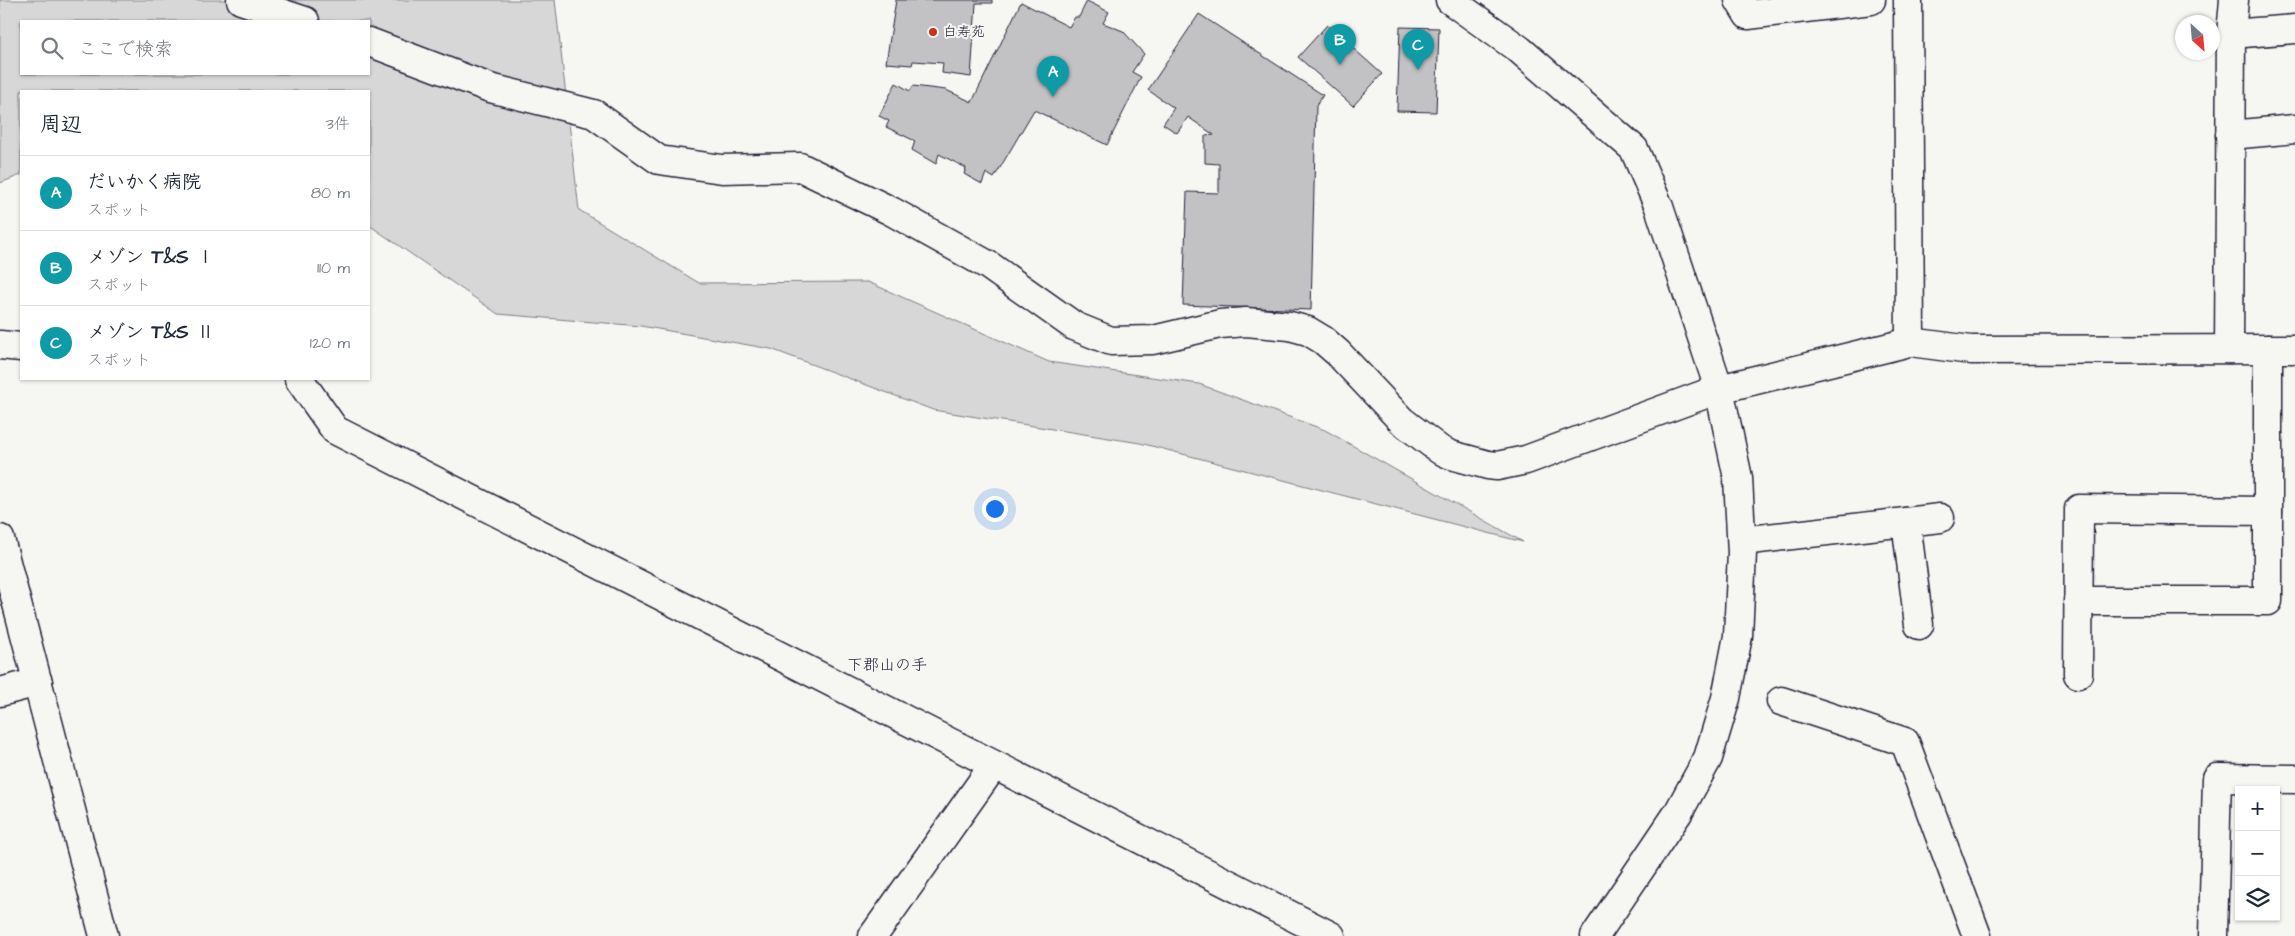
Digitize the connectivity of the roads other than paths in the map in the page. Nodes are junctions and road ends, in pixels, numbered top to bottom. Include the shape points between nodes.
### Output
1 (241, 0) edge
2 (1450, 0) edge
3 (1739, 0) edge
4 (1871, 0) edge
5 (1908, 0) edge
6 (2234, 0) edge
7 (302, 20) edge
8 (2295, 29) edge
9 (2231, 34) junction
10 (370, 42) edge
11 (2295, 129) edge
12 (2230, 135) junction
13 (1910, 342) junction
14 (0, 345) edge
15 (20, 347) edge
16 (2229, 349) junction
17 (2268, 349) junction
18 (2295, 349) edge
19 (301, 380) edge
20 (1719, 389) junction
21 (2268, 511) junction
22 (1940, 518) dead end
23 (1906, 522) junction
24 (0, 539) edge
25 (1742, 541) junction
26 (2078, 601) junction
27 (1919, 625) dead end
28 (2078, 674) dead end
29 (38, 682) junction
30 (0, 692) edge
31 (1781, 701) dead end
32 (994, 765) junction
33 (2295, 779) edge
34 (104, 936) edge
35 (873, 936) edge
36 (1331, 936) edge
37 (1595, 936) edge
38 (1977, 936) edge
39 (2213, 936) edge

1 - 7 street
2 - 20 street via 1520,50 1634,149 1659,207
3 - 4 street via 1748,15
5 - 13 street
6 - 9 street
8 - 9 street
9 - 12 street
10 - 20 street via 490,88 594,114 659,160 722,169 800,168 899,216 988,265 1074,326 1110,341 1153,340 1220,324 1246,322 1308,331 1338,353 1402,421 1440,450 1478,464 1497,466 1526,460
11 - 12 street
12 - 16 street
13 - 16 street via 1971,350
13 - 20 street
14 - 15 street
16 - 17 street
17 - 18 street
17 - 21 street
19 - 32 street via 335,430
20 - 25 street via 1738,478
21 - 26 street via 2268,601
21 - 26 street via 2079,509
22 - 23 street
23 - 25 street
23 - 27 street
24 - 29 street
25 - 37 street via 1738,636 1726,698 1708,758 1678,813
26 - 28 street
29 - 30 street
29 - 34 street
31 - 38 street via 1905,742
32 - 35 street
32 - 36 street
33 - 39 street via 2217,778

